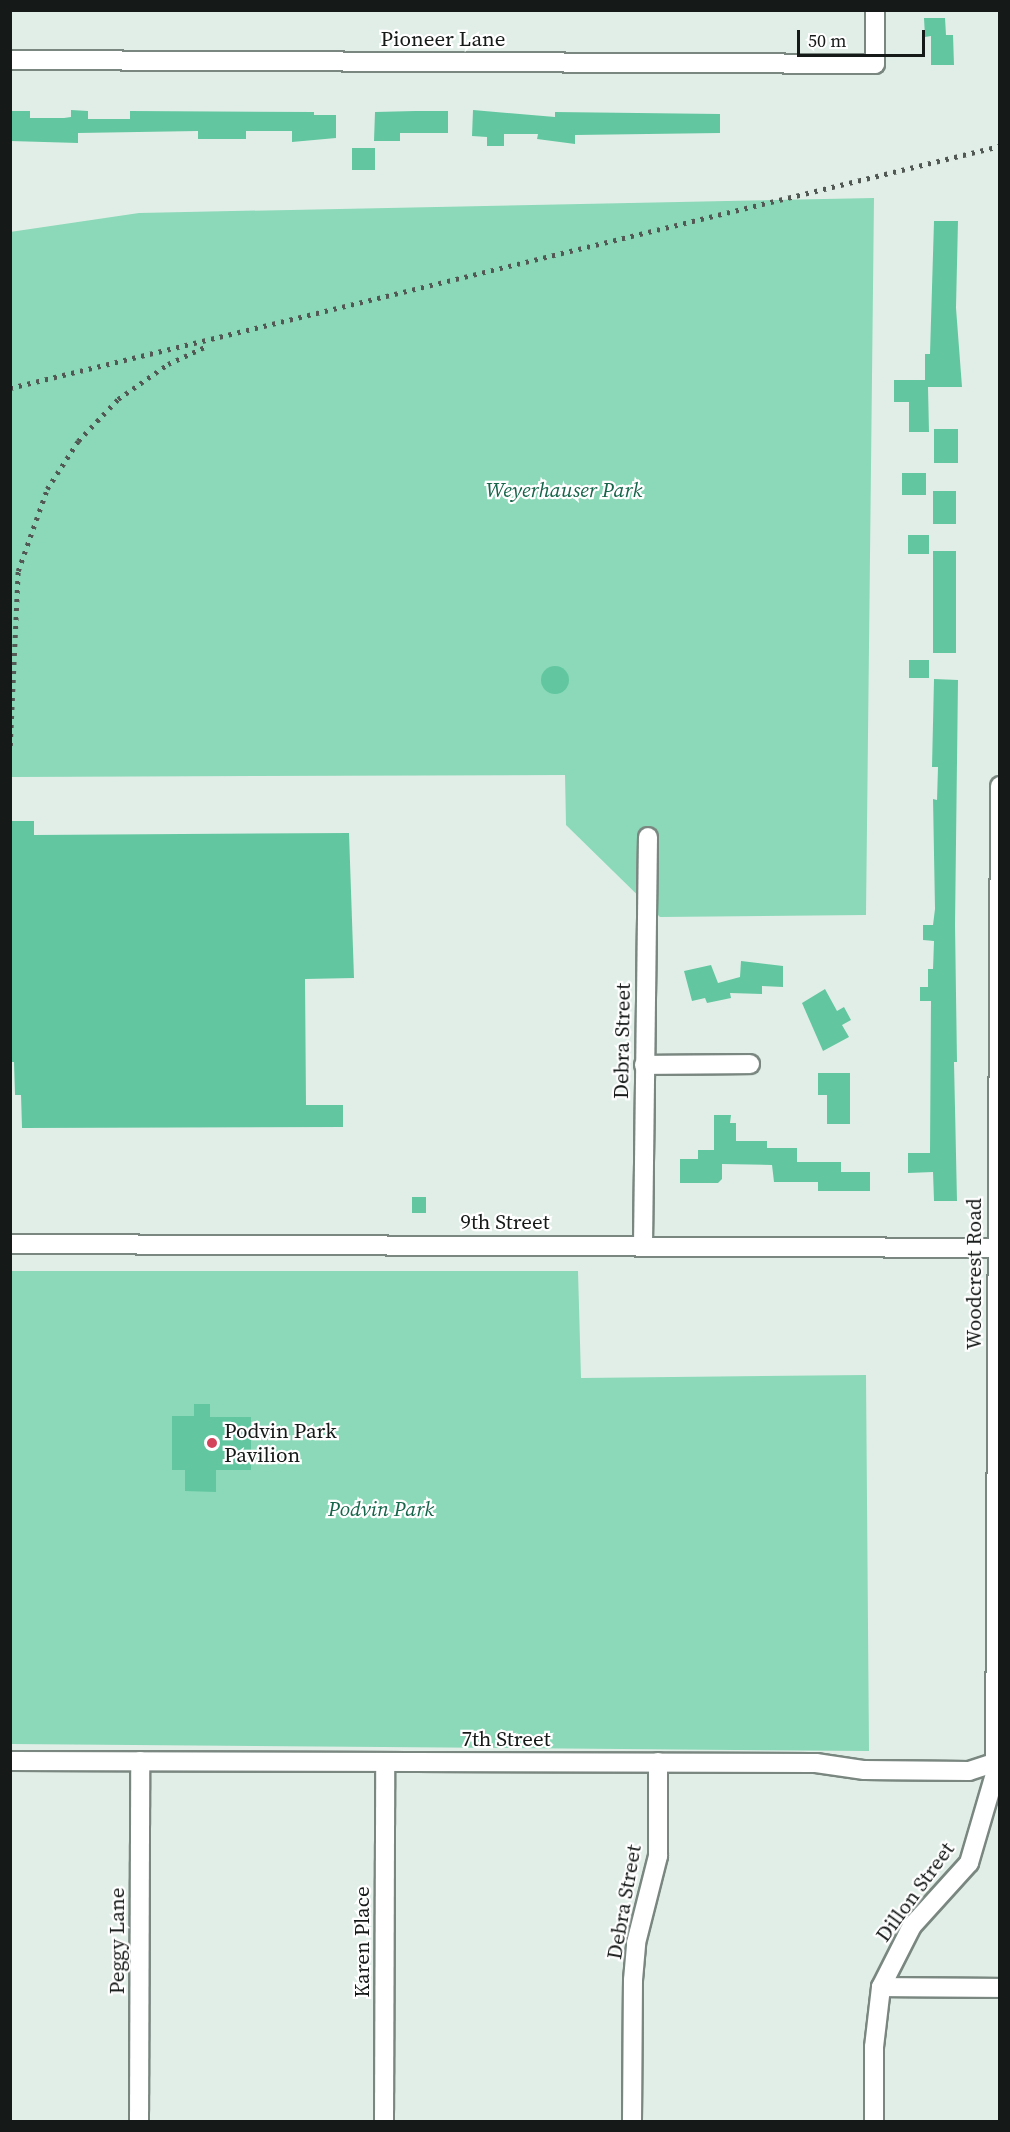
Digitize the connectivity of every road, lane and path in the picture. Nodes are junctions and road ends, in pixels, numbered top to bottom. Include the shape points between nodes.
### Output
1 (875, 10) edge
2 (10, 60) edge
3 (999, 786) edge
4 (648, 837) dead end
5 (750, 1064) dead end
6 (644, 1065) junction
7 (10, 1244) edge
8 (643, 1245) junction
9 (998, 1248) edge
10 (999, 1515) edge
11 (10, 1761) edge
12 (140, 1761) junction
13 (997, 1761) edge
14 (385, 1762) junction
15 (658, 1762) junction
16 (881, 1987) junction
17 (999, 1988) edge
18 (139, 2121) edge
19 (384, 2121) edge
20 (632, 2121) edge
21 (874, 2121) edge

1 - 2 street, Pioneer Lane via 875,64
3 - 9 street, Woodcrest Road
4 - 6 street, Debra Street
5 - 6 street
6 - 8 street, Debra Street
7 - 8 street, 9th Street
8 - 9 street, 9th Street
9 - 10 street, Woodcrest Road
10 - 13 street, Woodcrest Road
11 - 12 street, 7th Street
12 - 14 street, 7th Street
12 - 18 street, Peggy Lane
13 - 15 street, 7th Street via 969,1771 864,1770 816,1763
13 - 16 street, Dillon Street via 969,1863 912,1926
14 - 15 street, 7th Street
14 - 19 street, Karen Place
15 - 20 street, Debra Street via 658,1856 638,1934 633,1980
16 - 17 street
16 - 21 street, Dillon Street via 874,2047

